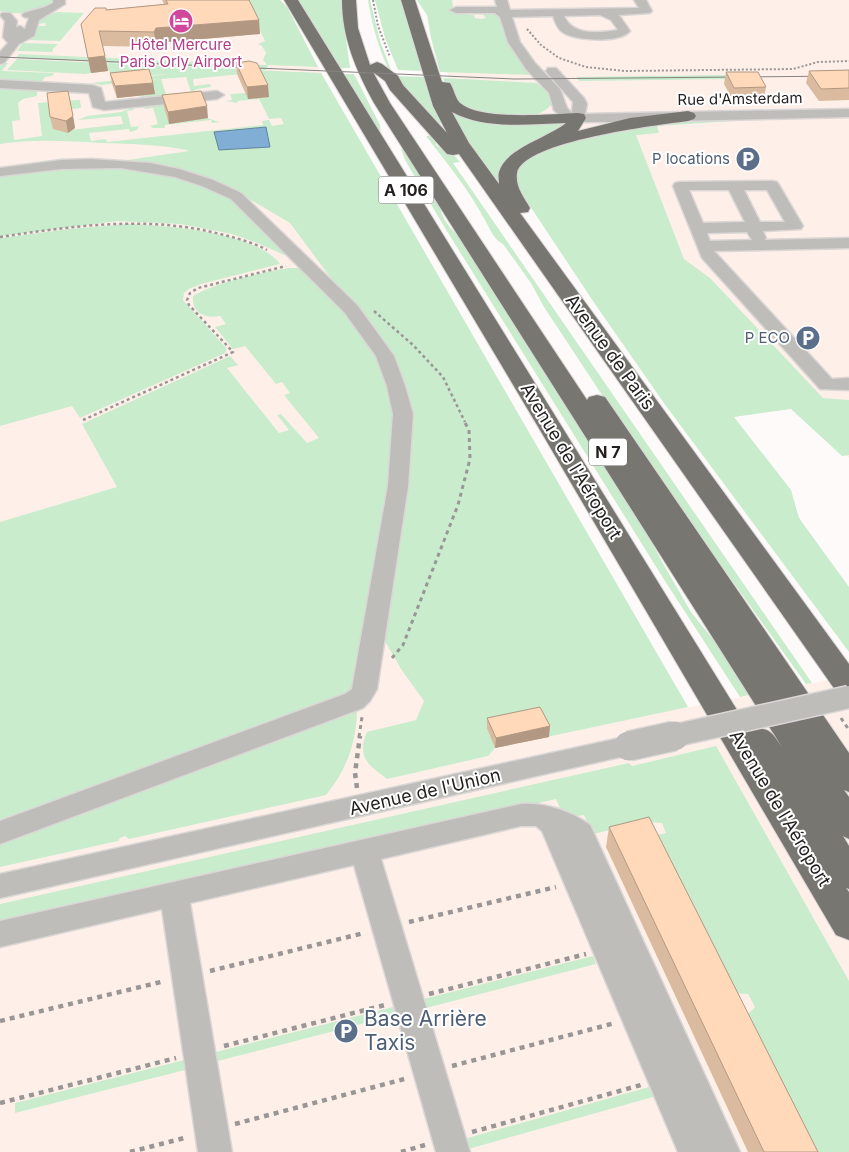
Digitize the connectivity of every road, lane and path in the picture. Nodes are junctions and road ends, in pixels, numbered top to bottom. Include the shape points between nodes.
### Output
1 (59, 0) edge
2 (349, 0) edge
3 (361, 0) edge
4 (374, 0) edge
5 (408, 0) edge
6 (501, 0) edge
7 (529, 0) edge
8 (640, 0) edge
9 (290, 2) edge
10 (456, 10) dead end
11 (42, 12) junction
12 (557, 12) junction
13 (599, 12) junction
14 (533, 13) junction
15 (504, 14) junction
16 (3, 15) edge
17 (23, 15) junction
18 (525, 26) dead end
19 (512, 30) junction
20 (14, 42) junction
21 (0, 60) edge
22 (849, 61) edge
23 (379, 69) junction
24 (431, 70) junction
25 (0, 84) edge
26 (217, 95) dead end
27 (558, 100) junction
28 (579, 111) junction
29 (849, 113) edge
30 (688, 116) junction
31 (529, 118) junction
32 (779, 120) junction
33 (849, 124) edge
34 (655, 128) dead end
35 (543, 144) junction
36 (0, 172) edge
37 (734, 185) junction
38 (755, 227) junction
39 (697, 228) junction
40 (0, 237) edge
41 (849, 243) edge
42 (533, 244) junction
43 (761, 244) junction
44 (704, 246) junction
45 (449, 259) junction
46 (303, 262) junction
47 (372, 308) dead end
48 (849, 384) edge
49 (83, 420) dead end
50 (657, 603) junction
51 (796, 612) junction
52 (849, 686) edge
53 (364, 692) junction
54 (849, 697) edge
55 (849, 713) edge
56 (849, 779) edge
57 (362, 806) junction
58 (542, 817) junction
59 (849, 825) edge
60 (0, 833) edge
61 (364, 850) junction
62 (849, 874) edge
63 (564, 885) dead end
64 (0, 886) edge
65 (174, 893) junction
66 (849, 924) edge
67 (387, 927) junction
68 (2, 934) edge
69 (607, 948) junction
70 (187, 976) junction
71 (408, 999) junction
72 (636, 1017) junction
73 (0, 1021) edge
74 (199, 1053) junction
75 (429, 1072) junction
76 (663, 1079) junction
77 (0, 1103) edge
78 (213, 1141) edge
79 (451, 1145) edge
80 (130, 1152) edge
81 (401, 1152) edge
82 (695, 1152) edge
83 (723, 1152) edge

1 - 11 street via 55,7
2 - 23 highway, N 7 via 353,37
3 - 23 highway, N 7 via 366,37
4 - 23 path
5 - 24 highway, Avenue de Paris
6 - 15 street
7 - 14 street
8 - 13 street via 646,11
9 - 45 highway, Avenue de l'Aéroport / A 106
10 - 15 street via 496,10
11 - 17 street
11 - 20 street via 34,19 30,33
12 - 13 street
12 - 13 street via 564,28 570,32 612,35 624,31 615,16
12 - 14 street
14 - 15 street
15 - 19 street
16 - 17 street
16 - 20 street via 11,21 9,37
17 - 20 street via 20,33
18 - 22 path via 535,39 562,60 576,66 600,69 793,69 815,62
19 - 27 street via 511,36 519,51 555,92
19 - 28 street via 540,57
20 - 21 street
23 - 42 highway via 392,79 454,151 513,232
23 - 45 highway via 365,82 365,89 451,246
23 - 56 highway, N 7 via 416,131
23 - 59 highway, N 7 via 382,103
24 - 31 highway via 442,81 451,103 463,112 489,118
24 - 42 highway, Avenue de Paris via 441,106 461,144
25 - 26 street via 92,89 96,91 98,104 104,106
27 - 28 street via 563,113
27 - 31 highway via 550,110
28 - 30 street, Rue d'Amsterdam via 632,118
28 - 31 highway
28 - 35 highway via 571,128
29 - 32 street, Rue d'Amsterdam
30 - 32 street, Rue d'Amsterdam
30 - 35 highway via 607,127
32 - 33 street
32 - 34 street
35 - 42 highway via 517,161 507,176 510,191 537,234
36 - 46 street via 54,164 104,163 150,166 188,175 240,199
37 - 38 street
37 - 38 street via 772,185 795,226
37 - 39 street via 680,186
38 - 39 street
38 - 43 street
39 - 44 street
40 - 46 path via 105,224 157,223 206,229
41 - 43 street
42 - 51 highway, Avenue de Paris
43 - 44 street
44 - 48 street via 708,255 827,385
45 - 50 highway, Avenue de l'Aéroport
46 - 49 path via 198,288 190,293 189,305 233,352
46 - 53 street via 351,309 385,356 403,414 398,486
47 - 53 path via 414,345 442,377 469,430 470,459 458,505 403,645
50 - 62 highway via 682,618
50 - 66 highway, Avenue de l'Aéroport
51 - 52 highway, Avenue de Paris
51 - 55 highway via 797,630 804,644
53 - 57 path via 355,773
53 - 60 street via 354,701
54 - 57 street, Avenue de l'Union, bridge
57 - 64 street, Avenue de l'Union
58 - 61 street via 521,814
58 - 69 street via 553,825
58 - 83 street via 568,824 580,833
61 - 65 street
61 - 67 street
63 - 67 path
65 - 68 street
65 - 70 street
67 - 70 path
67 - 71 street
69 - 71 path
69 - 72 street
70 - 73 path
70 - 74 street
71 - 74 path
71 - 75 street
72 - 75 path
72 - 76 street
74 - 77 path
74 - 78 street
75 - 78 path
75 - 79 street
76 - 79 path
76 - 82 street
78 - 80 path
79 - 81 path

